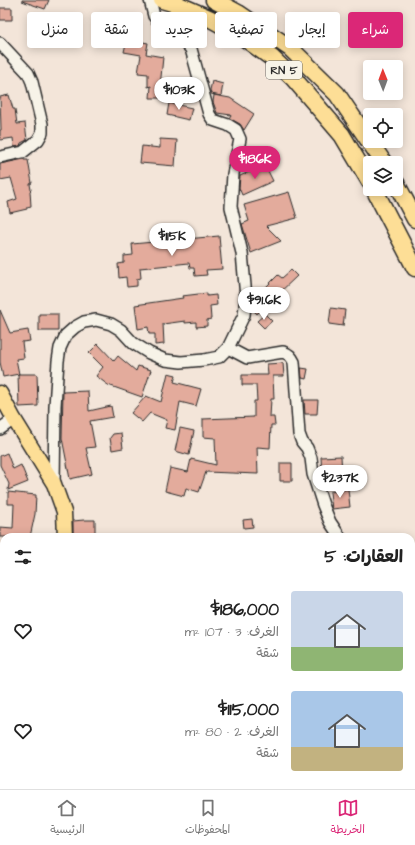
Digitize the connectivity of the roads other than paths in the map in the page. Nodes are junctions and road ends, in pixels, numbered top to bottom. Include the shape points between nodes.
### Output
1 (150, 0) edge
2 (162, 0) edge
3 (214, 0) edge
4 (0, 44) edge
5 (379, 156) edge
6 (0, 157) edge
7 (363, 170) edge
8 (378, 196) edge
9 (403, 196) edge
10 (415, 219) edge
11 (415, 268) edge
12 (228, 348) junction
13 (0, 393) edge
14 (14, 419) junction
15 (0, 429) edge
16 (54, 484) junction
17 (64, 533) edge
18 (337, 533) edge

1 - 12 street via 154,16 165,30 182,39 191,49 209,114 213,120 228,124 236,130 240,139 233,174 231,207 242,253 246,297 244,316
2 - 7 highway, RN 5 via 209,18 240,35 272,58 294,79 342,135
3 - 5 highway, RN 5 via 290,48 337,94
4 - 6 street via 28,73 42,124 42,133 38,140 23,152
8 - 11 highway
9 - 10 highway
12 - 16 street via 219,357 204,360 164,360 134,343 111,324 96,320 75,326 66,335 58,361
12 - 18 street via 246,358 283,352 292,357 299,434 311,458 313,474 325,511
13 - 14 main road
14 - 15 street
14 - 16 main road
16 - 17 main road via 64,512

